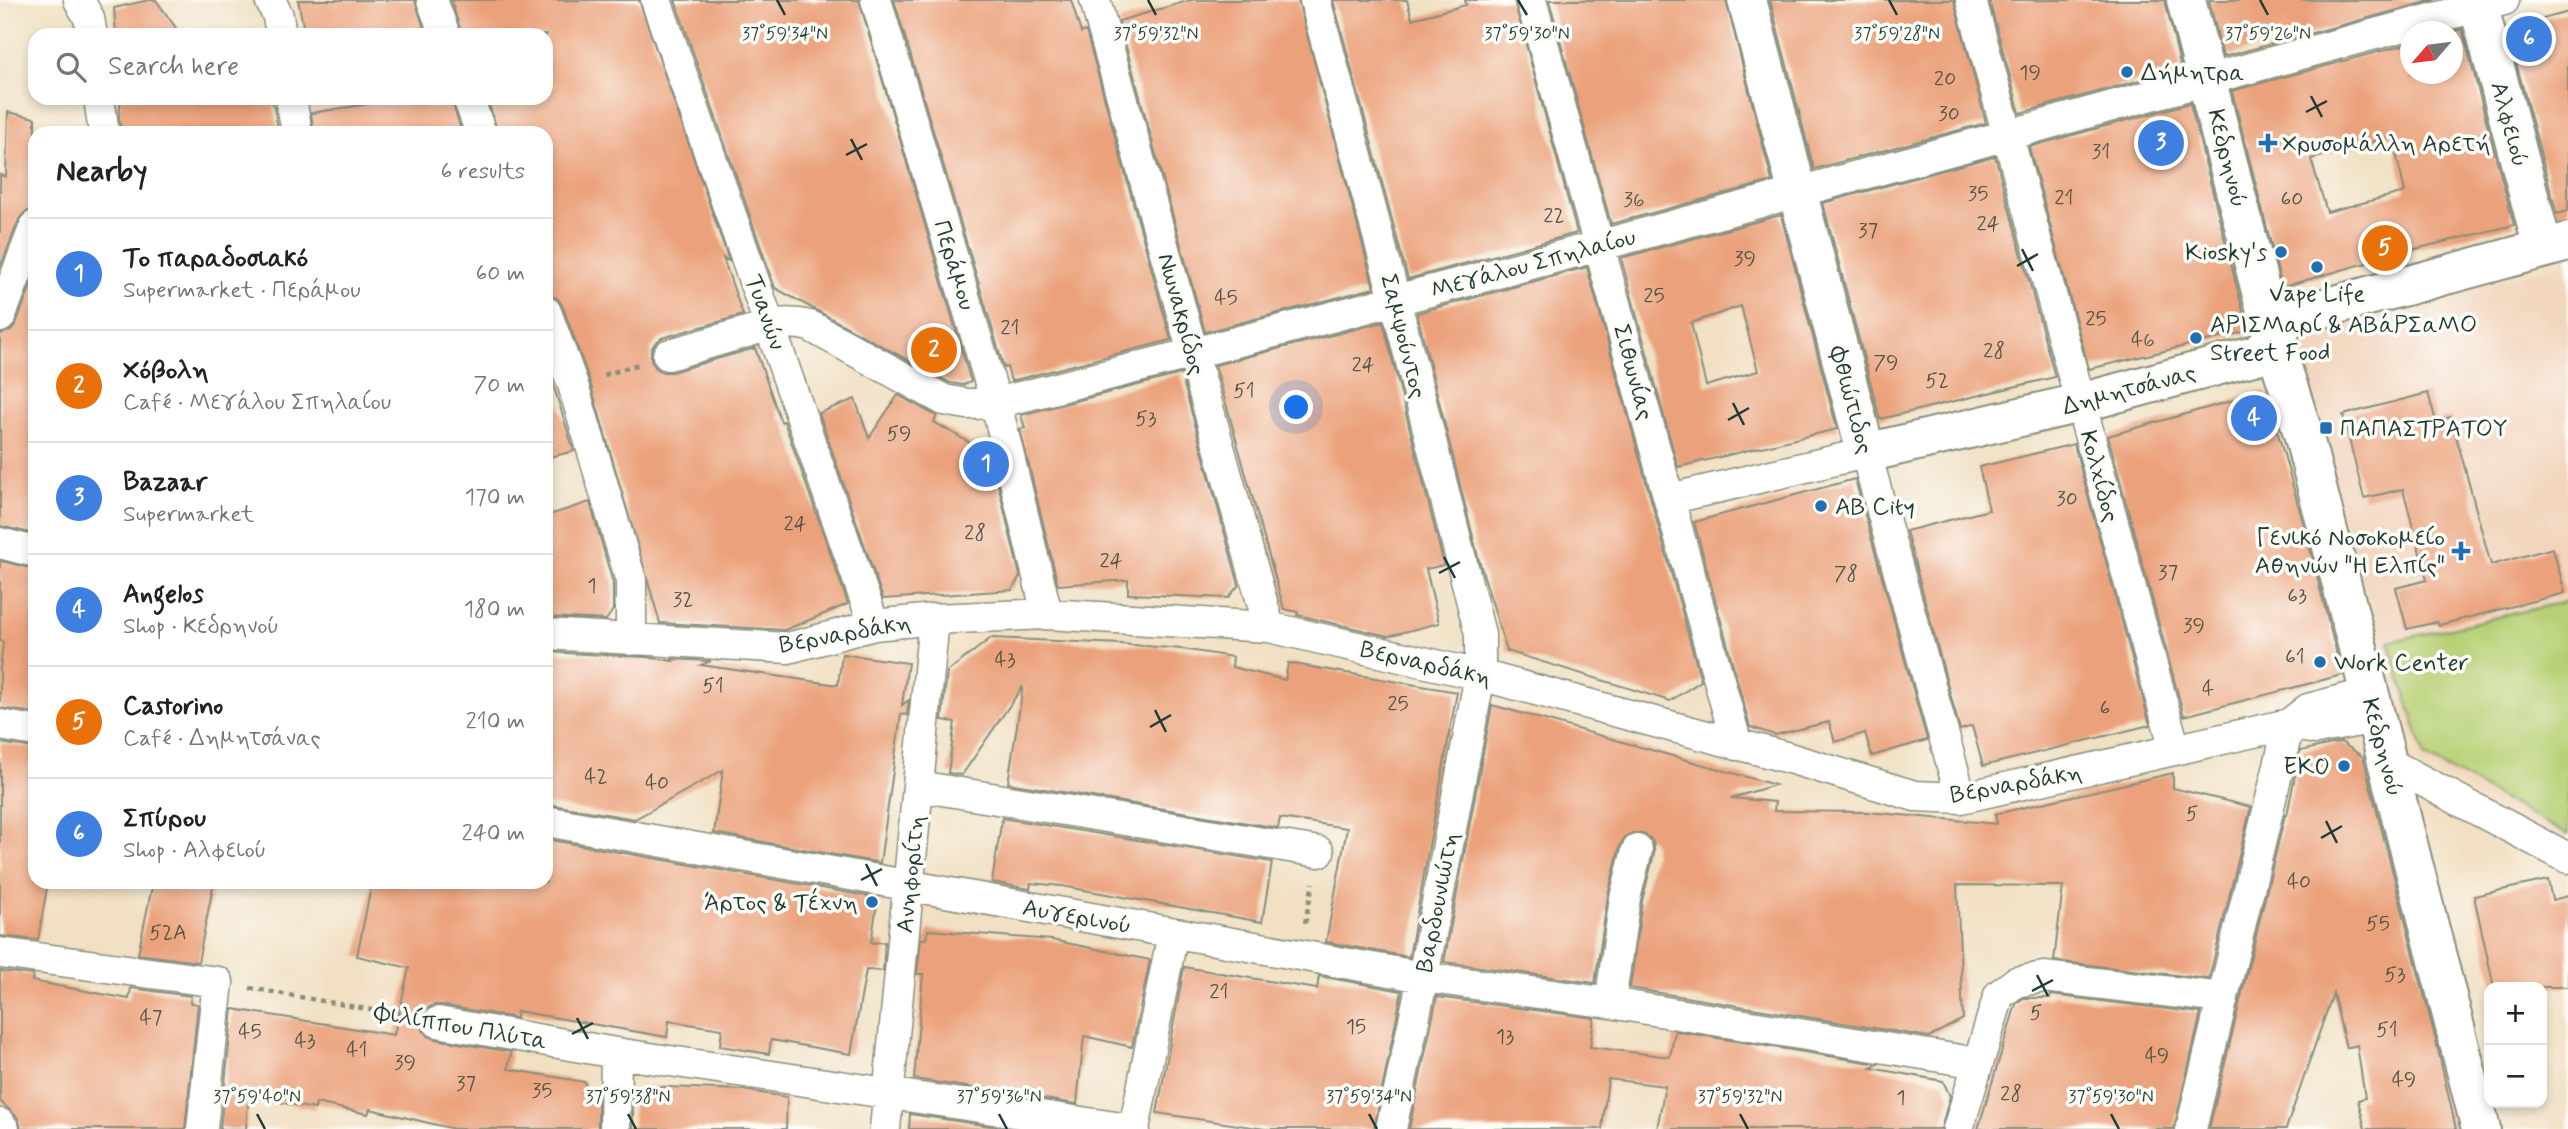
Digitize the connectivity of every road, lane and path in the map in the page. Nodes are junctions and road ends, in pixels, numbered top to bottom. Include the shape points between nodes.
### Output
1 (79, 0) edge
2 (270, 0) edge
3 (432, 0) edge
4 (656, 0) edge
5 (876, 0) edge
6 (1095, 0) edge
7 (1315, 0) edge
8 (1531, 0) edge
9 (1747, 0) edge
10 (1971, 0) edge
11 (2186, 0) edge
12 (2487, 2) edge
13 (91, 28) edge
14 (280, 28) edge
15 (442, 28) edge
16 (2208, 79) junction
17 (100, 105) edge
18 (292, 105) edge
19 (471, 105) edge
20 (103, 126) edge
21 (296, 126) edge
22 (478, 126) edge
23 (2008, 135) junction
24 (1797, 192) junction
25 (28, 244) edge
26 (2555, 245) edge
27 (1599, 246) junction
28 (1395, 299) junction
29 (0, 317) edge
30 (771, 325) junction
31 (553, 331) edge
32 (2274, 342) junction
33 (1193, 354) junction
34 (668, 355) joint
35 (573, 385) junction
36 (2080, 402) junction
37 (996, 403) junction
38 (1866, 453) junction
39 (1669, 499) junction
40 (0, 542) edge
41 (28, 550) edge
42 (1047, 614) junction
43 (934, 619) junction
44 (874, 625) junction
45 (1269, 627) junction
46 (553, 634) edge
47 (631, 640) junction
48 (1480, 675) junction
49 (2373, 706) junction
50 (0, 724) edge
51 (2289, 724) junction
52 (28, 730) edge
53 (1737, 745) junction
54 (2175, 750) junction
55 (2387, 762) junction
56 (918, 786) junction
57 (1961, 798) junction
58 (553, 822) edge
59 (1637, 850) dead end
60 (1319, 852) joint
61 (2568, 858) edge
62 (908, 886) junction
63 (1173, 933) junction
64 (0, 953) edge
65 (1299, 955) junction
66 (1423, 977) junction
67 (218, 982) junction
68 (2223, 998) junction
69 (1610, 1003) junction
70 (438, 1022) joint
71 (616, 1053) junction
72 (1978, 1063) junction
73 (889, 1093) junction
74 (0, 1124) edge
75 (4, 1129) edge
76 (202, 1129) edge
77 (615, 1129) edge
78 (885, 1129) edge
79 (1129, 1129) edge
80 (1134, 1129) edge
81 (1391, 1129) edge
82 (1958, 1129) edge
83 (2191, 1129) edge
84 (2481, 1129) edge

1 - 13 street
2 - 14 street
3 - 15 street
4 - 30 street, Τυανών
5 - 37 street, Περάμου
6 - 33 street, Νωνακρίδος
7 - 28 street, Σαμψούντος
8 - 27 street, Σιθωνίας
9 - 24 street, Φθιώτιδος
10 - 23 street, Κολχίδος
11 - 16 street, Κεδρηνού
12 - 16 street, Μεγάλου Σπηλαίου
12 - 26 street, Αλφειού
16 - 23 street, Μεγάλου Σπηλαίου
16 - 32 street, Κεδρηνού
17 - 20 street
18 - 21 street
19 - 22 street
23 - 24 street, Μεγάλου Σπηλαίου
23 - 36 street, Κολχίδος
24 - 27 street, Μεγάλου Σπηλαίου
24 - 38 street, Φθιώτιδος
25 - 29 street
26 - 32 street, Δημητσάνας via 2287,318
27 - 28 street, Μεγάλου Σπηλαίου
27 - 39 street, Σιθωνίας
28 - 33 street, Μεγάλου Σπηλαίου
28 - 48 street, Σαμψούντος via 1480,634
30 - 34 street, Μεγάλου Σπηλαίου
30 - 37 street, Μεγάλου Σπηλαίου via 810,326 944,400
30 - 44 street, Τυανών
31 - 35 street
32 - 36 street, Δημητσάνας via 2257,355
32 - 49 street, Κεδρηνού via 2303,433
33 - 37 street, Μεγάλου Σπηλαίου
33 - 45 street, Νωνακρίδος
34 - 35 path
35 - 47 street via 631,580
36 - 38 street, Δημητσάνας
36 - 54 street, Κολχίδος
37 - 42 street, Περάμου
38 - 39 street, Δημητσάνας
38 - 57 street, Φθιώτιδος
39 - 53 street, Σιθωνίας
40 - 41 street
42 - 43 street, Βερναρδάκη
42 - 45 street, Βερναρδάκη
43 - 44 street, Βερναρδάκη
43 - 56 street, Ανηφορίτη
44 - 47 street, Βερναρδάκη via 788,648
45 - 48 street, Βερναρδάκη
46 - 47 street, Βερναρδάκη
48 - 53 street, Βερναρδάκη
48 - 66 street, Βαρδουνιώτη
49 - 51 street, Βερναρδάκη via 2316,729
49 - 55 street, Κεδρηνού
50 - 52 street
51 - 54 street, Βερναρδάκη
51 - 68 street
53 - 57 street, Βερναρδάκη via 1915,796
54 - 57 street, Βερναρδάκη
55 - 61 street
55 - 84 street, Κεδρηνού
56 - 60 street
56 - 62 street, Ανηφορίτη
58 - 62 street, Αυγερινού
59 - 69 street
60 - 65 path
62 - 63 street, Αυγερινού
62 - 73 street, Ανηφορίτη
63 - 65 street, Αυγερινού
63 - 80 street
64 - 67 street
65 - 66 street, Αυγερινού
66 - 69 street, Αυγερινού
66 - 81 street, Βαρδουνιώτη
67 - 70 path, Φιλίππου Πλύτα
67 - 76 street
68 - 72 street via 2044,977 2015,982 1998,995
68 - 83 street
69 - 72 street, Αυγερινού
70 - 71 street, Φιλίππου Πλύτα
71 - 73 street, Φιλίππου Πλύτα
71 - 77 street
72 - 82 street
73 - 78 street, Ανηφορίτη
73 - 79 street, Φιλίππου Πλύτα
74 - 75 street

